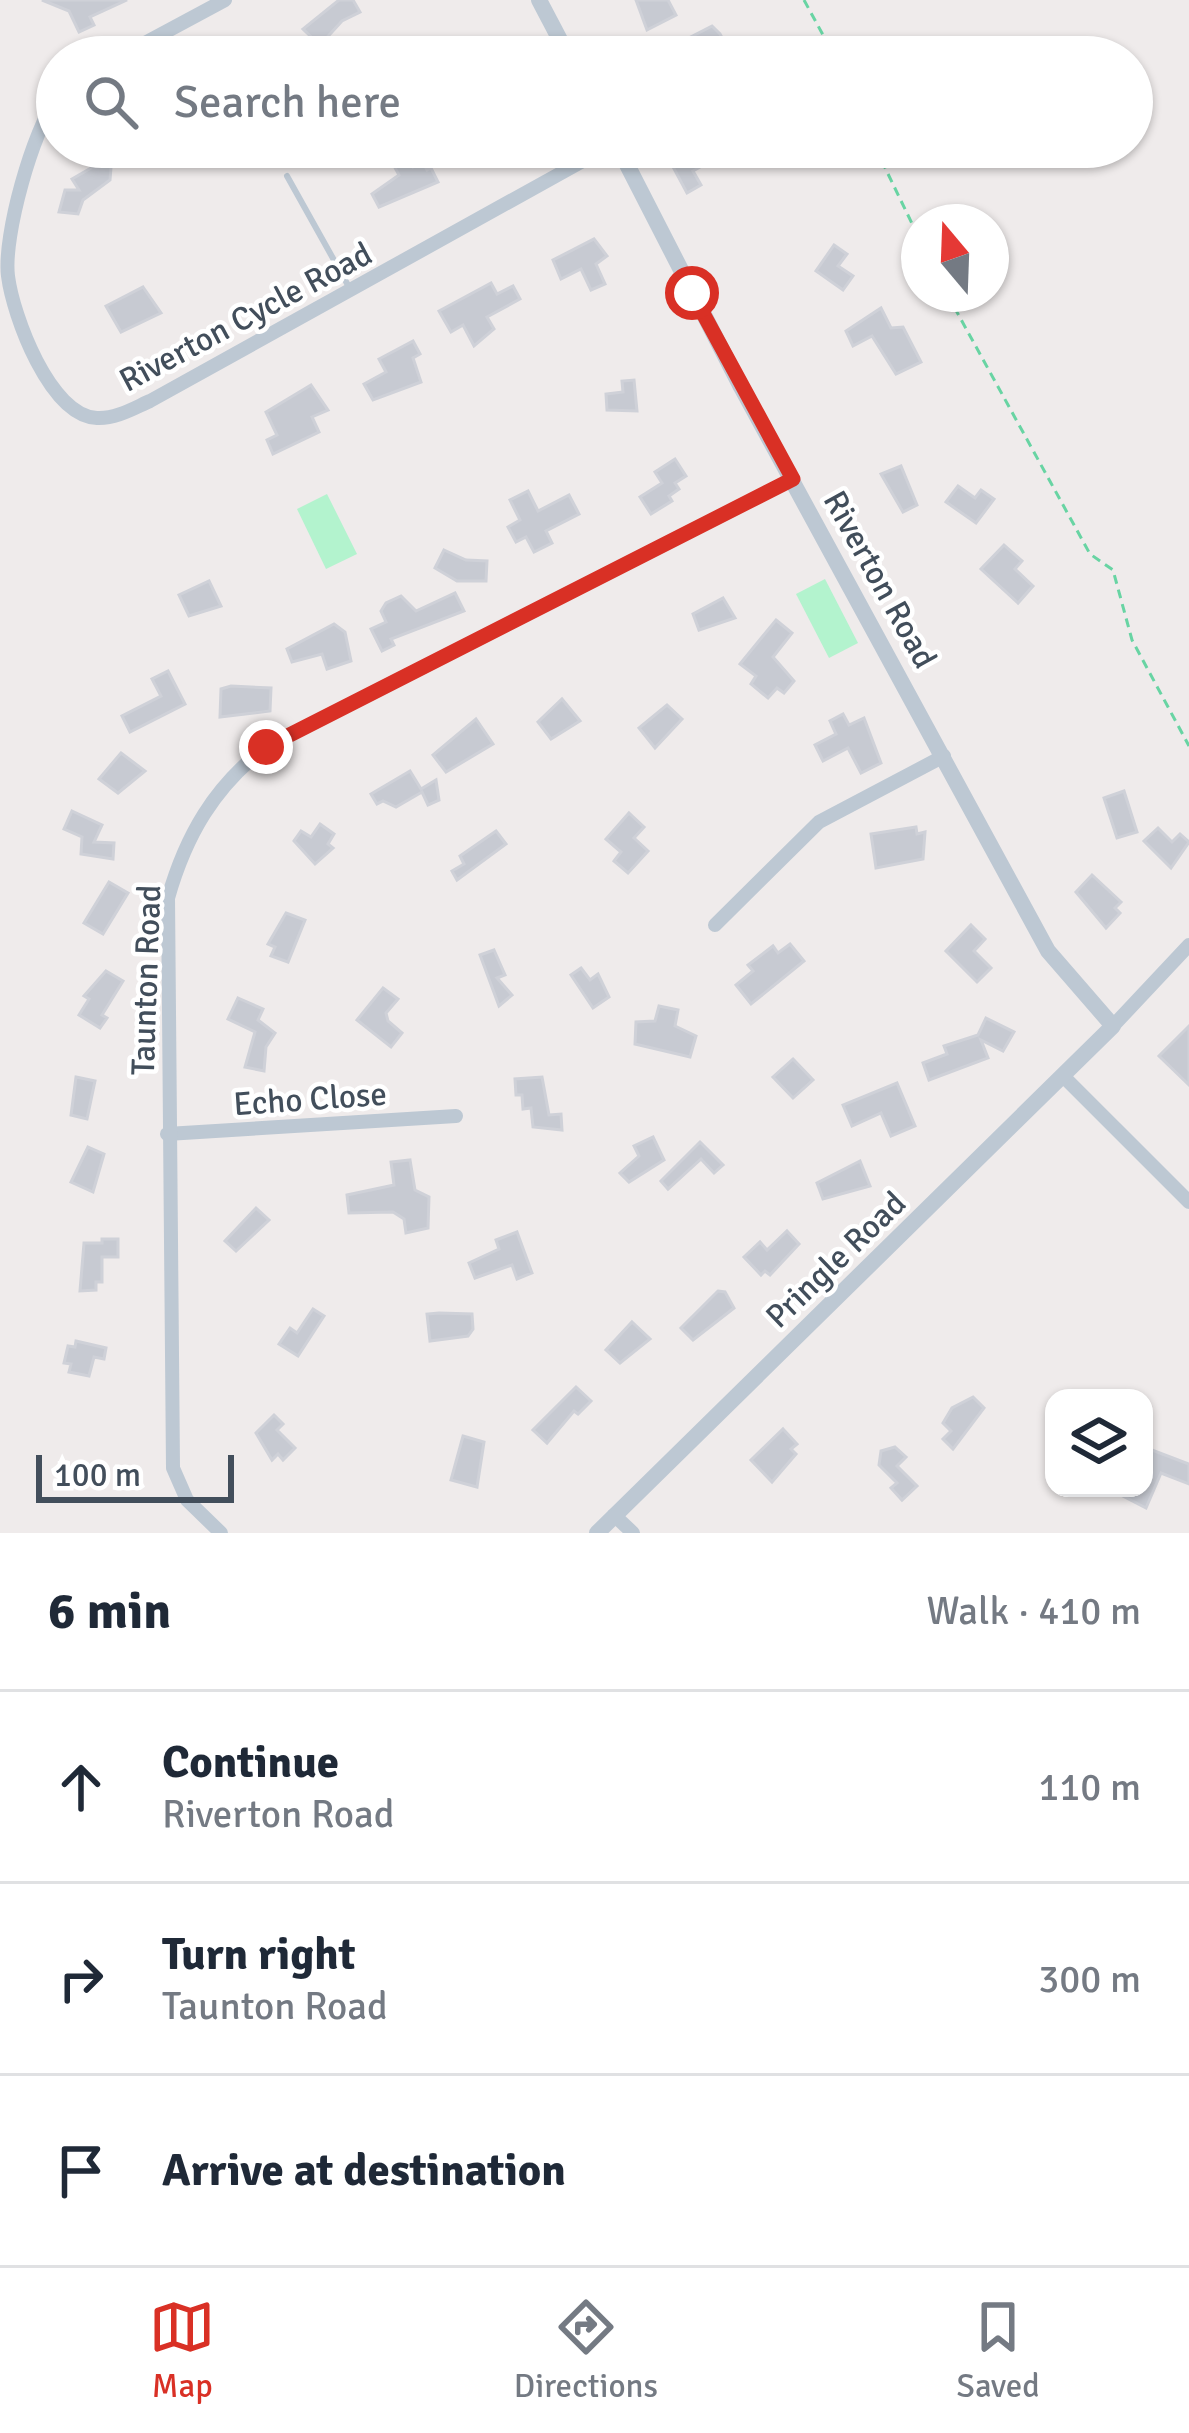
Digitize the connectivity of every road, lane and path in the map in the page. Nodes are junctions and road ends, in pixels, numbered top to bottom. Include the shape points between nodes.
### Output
1 (224, 0) edge
2 (539, 0) edge
3 (805, 0) edge
4 (158, 36) edge
5 (558, 36) edge
6 (824, 36) edge
7 (36, 141) edge
8 (570, 168) edge
9 (628, 168) edge
10 (885, 168) edge
11 (287, 176) dead end
12 (903, 204) edge
13 (5, 236) edge
14 (352, 290) junction
15 (957, 312) edge
16 (793, 479) junction
17 (1189, 746) edge
18 (944, 757) junction
19 (715, 925) dead end
20 (1189, 945) edge
21 (1113, 1026) junction
22 (1064, 1077) junction
23 (456, 1116) dead end
24 (167, 1134) junction
25 (1189, 1202) edge
26 (614, 1515) junction
27 (221, 1533) edge
28 (597, 1533) edge
29 (632, 1533) edge

1 - 4 street
2 - 5 street
3 - 6 path
7 - 13 street, Riverton Cycle Road
8 - 14 street, Riverton Cycle Road
9 - 16 street, Riverton Road
10 - 12 path
11 - 14 lane
13 - 14 street, Riverton Cycle Road via 25,337 72,410 95,418 150,401
15 - 17 path via 1090,554 1113,570 1132,640
16 - 18 street, Riverton Road
16 - 24 street, Taunton Road via 266,747 231,775 181,852 168,898
18 - 19 street via 819,823
18 - 21 street, Riverton Road via 1048,951
20 - 21 street
21 - 22 street, Pringle Road
22 - 25 street
22 - 26 street, Pringle Road
23 - 24 street, Echo Close
24 - 27 street, Taunton Road via 173,1468 187,1500
26 - 28 street, Pringle Road
26 - 29 street

